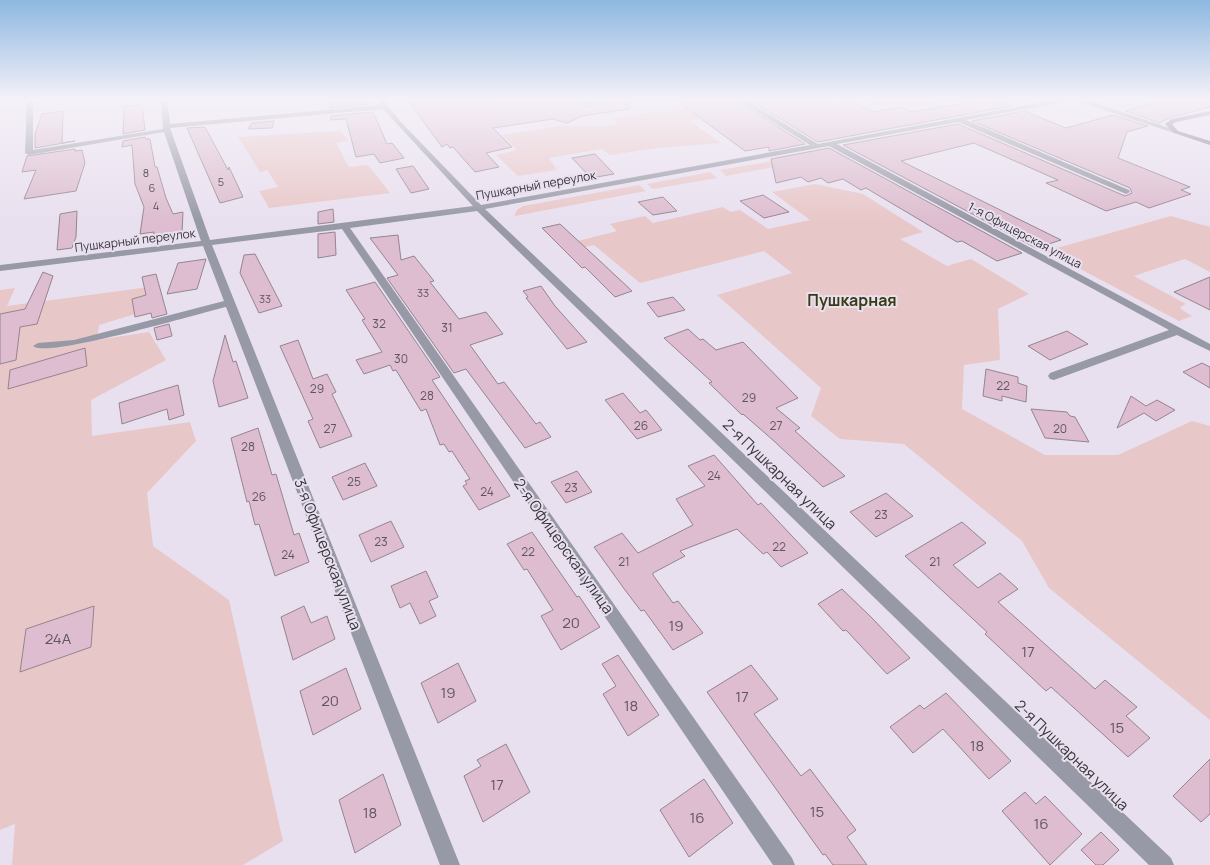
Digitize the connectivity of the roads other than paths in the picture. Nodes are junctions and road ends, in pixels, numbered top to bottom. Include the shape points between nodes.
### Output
1 (29, 139) edge
2 (104, 139) edge
3 (171, 139) edge
4 (417, 139) edge
5 (805, 139) edge
6 (850, 139) edge
7 (1004, 139) edge
8 (829, 143) junction
9 (815, 145) junction
10 (1126, 192) dead end
11 (478, 208) junction
12 (344, 226) junction
13 (206, 242) junction
14 (0, 268) edge
15 (229, 302) junction
16 (1177, 330) junction
17 (38, 346) dead end
18 (1210, 348) edge
19 (1054, 376) dead end
20 (450, 865) edge
21 (784, 865) edge
22 (1164, 865) edge

1 - 2 street via 29,153
3 - 13 street, 3-я Офицерская улица
4 - 11 street, 2-я Пушкарная улица
5 - 9 street
6 - 8 street, Пушкарный переулок
7 - 10 street
8 - 9 street, Пушкарный переулок
8 - 16 street, 1-я Офицерская улица
9 - 11 street, Пушкарный переулок
11 - 12 street, Пушкарный переулок
11 - 22 street, 2-я Пушкарная улица
12 - 13 street, Пушкарный переулок
12 - 21 street, 2-я Офицерская улица
13 - 14 street, Пушкарный переулок
13 - 15 street, 3-я Офицерская улица
15 - 17 street via 74,343
15 - 20 street, 3-я Офицерская улица
16 - 18 street, 1-я Офицерская улица
16 - 19 street

